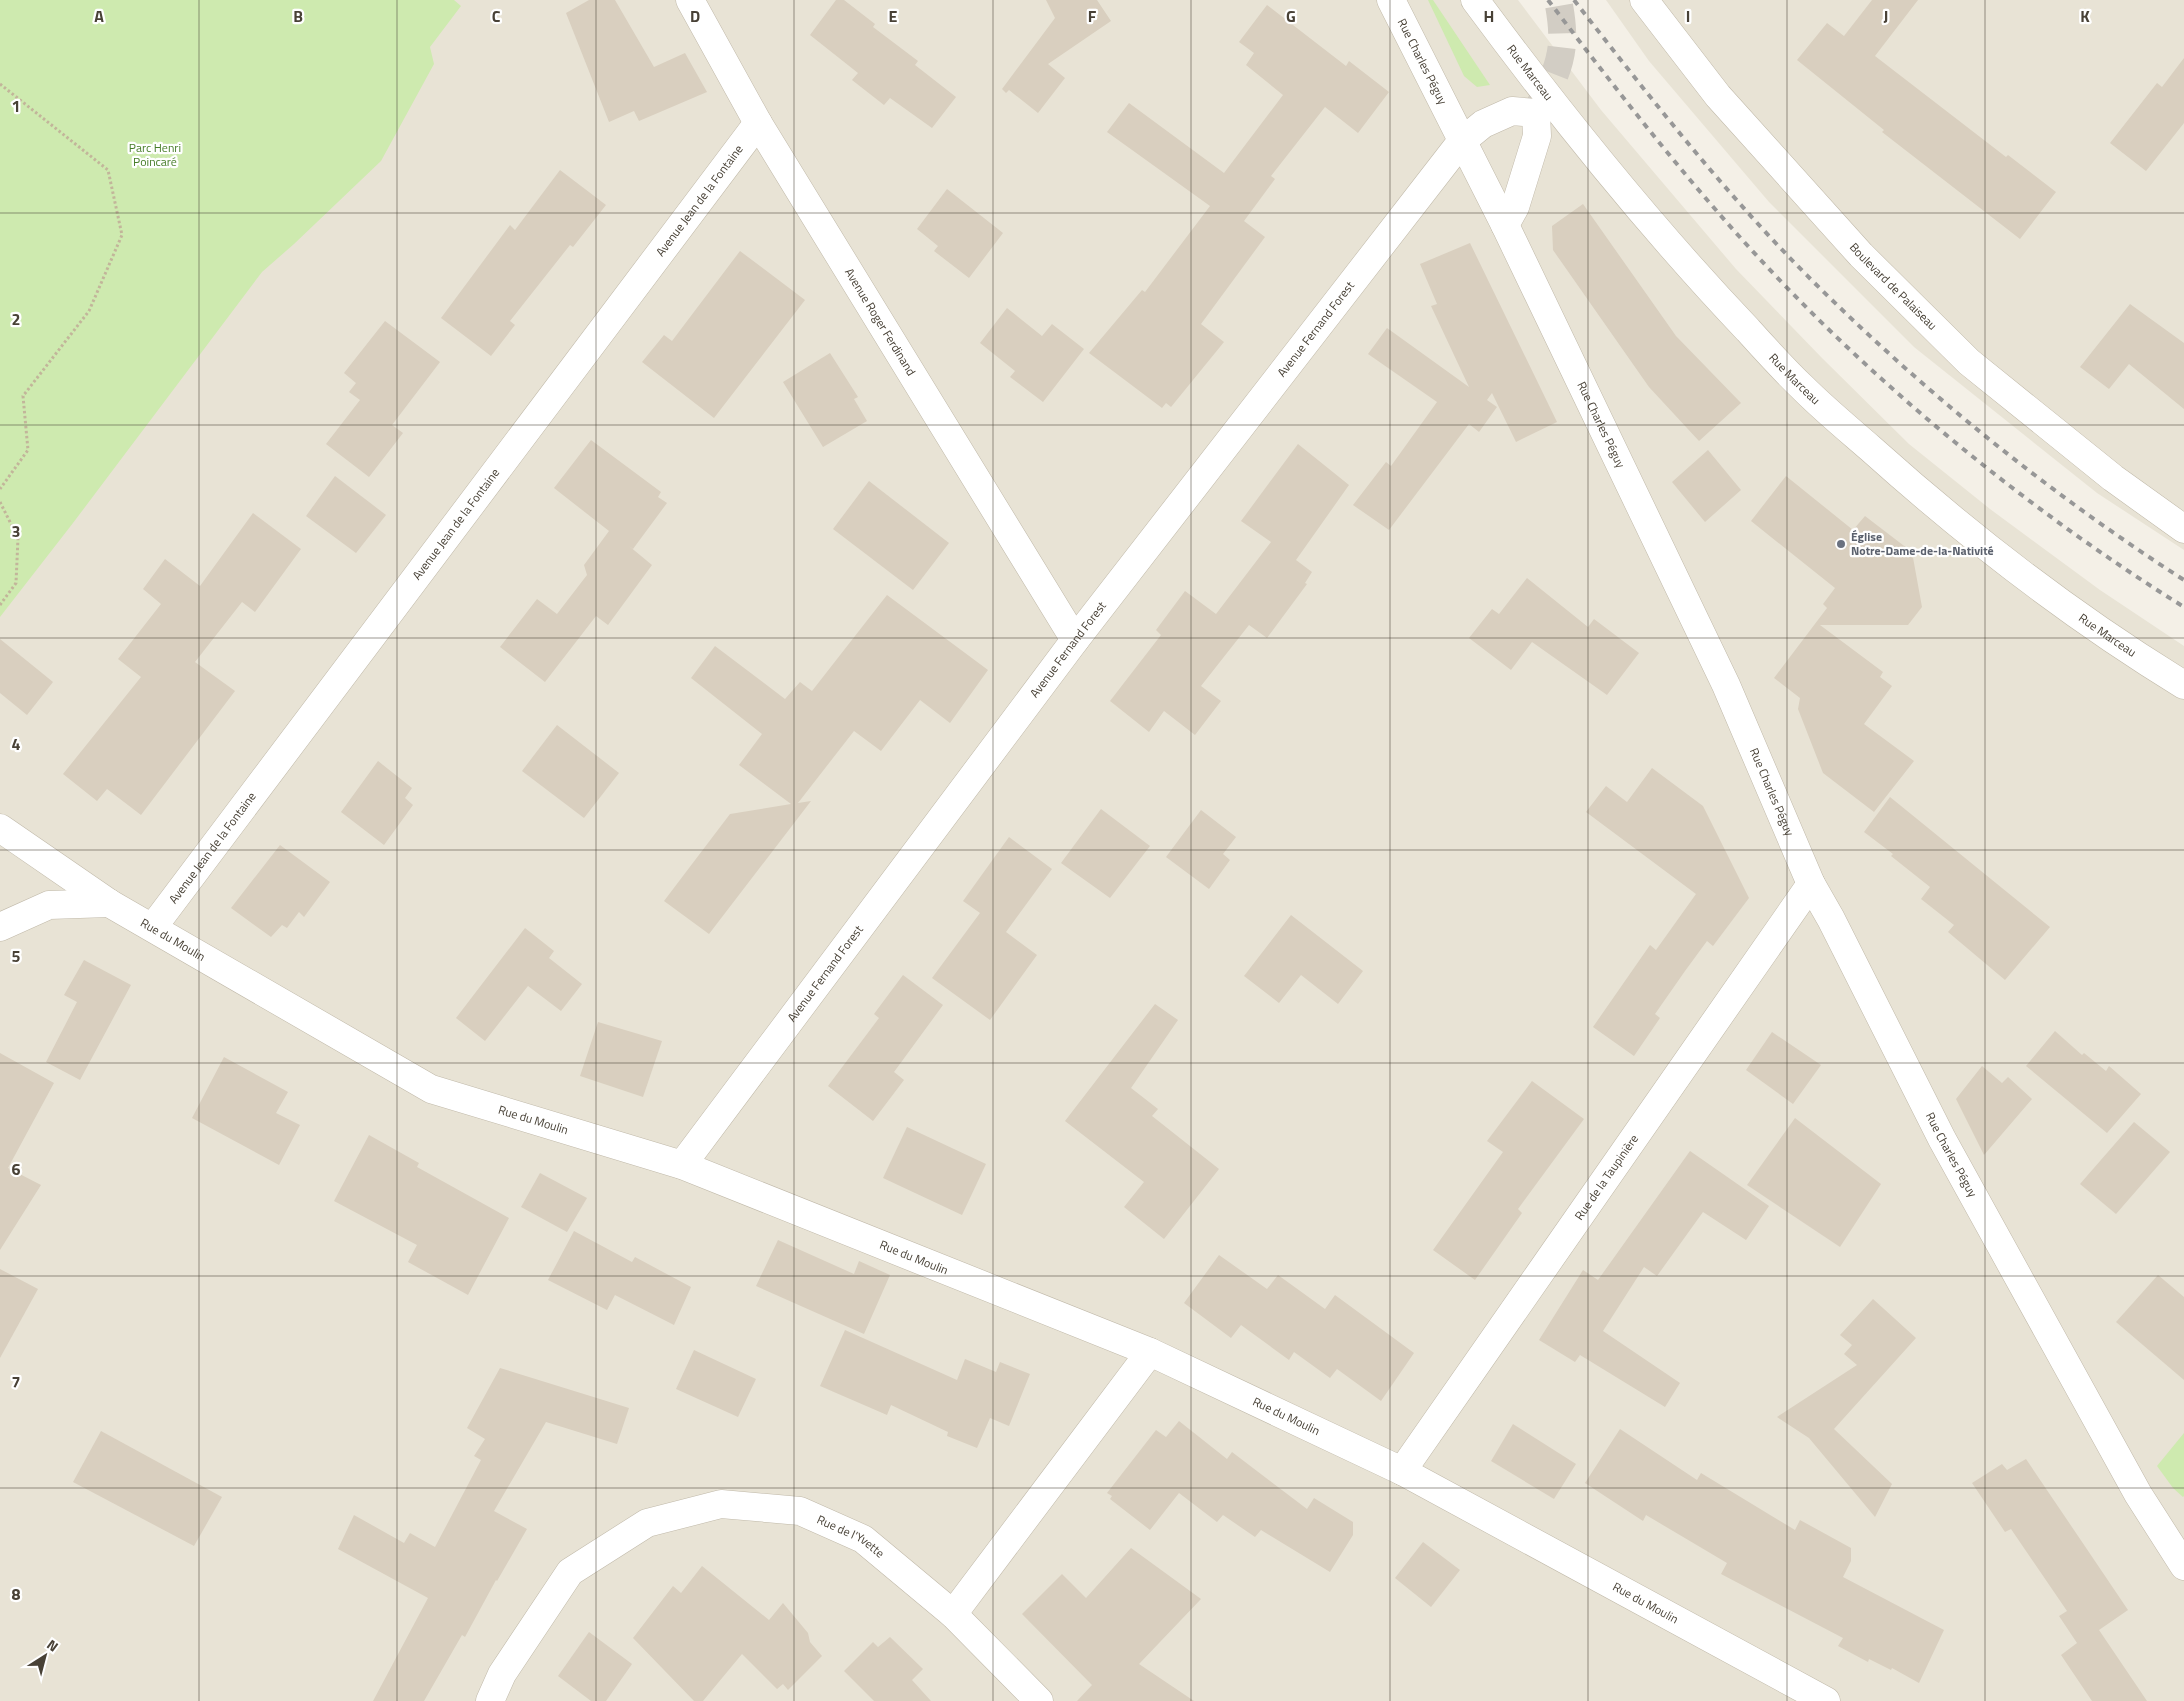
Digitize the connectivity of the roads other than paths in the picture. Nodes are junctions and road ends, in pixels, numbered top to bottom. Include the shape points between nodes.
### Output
1 (690, 0) edge
2 (1391, 0) edge
3 (1475, 0) edge
4 (1644, 0) edge
5 (758, 123) junction
6 (1461, 142) junction
7 (1505, 225) junction
8 (2184, 529) edge
9 (1075, 640) junction
10 (2184, 685) edge
11 (0, 828) edge
12 (1811, 884) junction
13 (109, 903) junction
14 (0, 927) edge
15 (153, 927) junction
16 (682, 1165) junction
17 (1150, 1352) junction
18 (1402, 1471) junction
19 (2184, 1566) edge
20 (953, 1614) junction
21 (490, 1701) edge
22 (1039, 1701) edge
23 (1826, 1701) edge

1 - 5 street, Avenue Roger Ferdinand
2 - 6 street, Rue Charles Péguy
3 - 10 street, Rue Marceau via 1527,71 1700,280 1803,388 1982,546 2072,612
4 - 8 street, Boulevard de Palaiseau via 1724,104 1861,255 1969,362 2113,478
5 - 9 street, Avenue Roger Ferdinand
5 - 15 street, Avenue Jean de la Fontaine
6 - 7 street, Rue Charles Péguy
6 - 7 street, Avenue Fernand Forest via 1483,124 1512,111 1536,113 1537,136 1515,207
6 - 9 street, Avenue Fernand Forest
7 - 12 street, Rue Charles Péguy via 1726,685
9 - 16 street, Avenue Fernand Forest
11 - 13 street, Rue du Moulin
12 - 18 street, Rue de la Taupinière
12 - 19 street, Rue Charles Péguy via 1942,1138 2138,1494
13 - 14 street via 49,906
13 - 15 street, Rue du Moulin
15 - 16 street, Rue du Moulin via 431,1089
16 - 17 street, Rue du Moulin
17 - 18 street, Rue du Moulin
17 - 20 street
18 - 23 street, Rue du Moulin
20 - 21 street, Rue de l'Yvette via 863,1539 800,1511 721,1504 647,1523 570,1572 502,1674
20 - 22 street, Rue de l'Yvette

